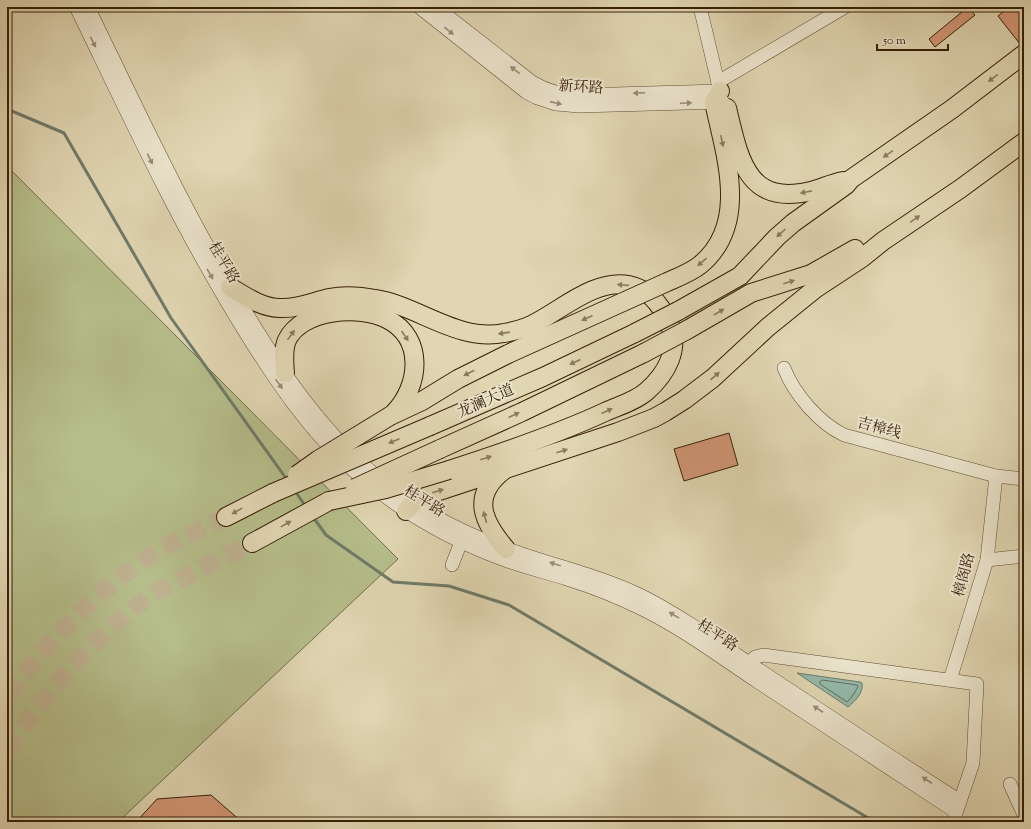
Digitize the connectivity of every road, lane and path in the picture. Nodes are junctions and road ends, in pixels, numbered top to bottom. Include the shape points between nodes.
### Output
1 (76, 7) edge
2 (88, 7) edge
3 (419, 7) edge
4 (436, 7) edge
5 (700, 7) edge
6 (845, 7) edge
7 (1024, 54) edge
8 (719, 94) junction
9 (1024, 142) edge
10 (847, 181) junction
11 (865, 250) junction
12 (230, 287) junction
13 (784, 368) dead end
14 (285, 373) junction
15 (390, 416) junction
16 (506, 468) junction
17 (996, 476) junction
18 (1024, 479) edge
19 (273, 494) junction
20 (329, 501) junction
21 (410, 507) junction
22 (226, 517) tunnel mouth
23 (461, 542) junction
24 (252, 543) tunnel mouth
25 (506, 549) junction
26 (1024, 556) edge
27 (987, 560) junction
28 (452, 565) dead end
29 (749, 663) junction
30 (950, 680) junction
31 (1010, 784) dead end
32 (956, 812) edge
33 (1024, 815) edge

1 -> 21 street, 桂平路 via 176,212 255,348 287,395 329,446 362,478
2 - 12 street, 桂平路 via 180,195
3 -> 8 street, 新环路 via 516,84 535,97 556,104 579,106
8 -> 4 street, 新环路 via 559,93 540,87 522,76
5 - 8 street
6 - 8 street
7 -> 10 highway, 龙澜大道 via 952,109
10 -> 8 highway via 799,193 778,194 759,186 740,156
8 -> 15 highway, bridge via 731,198 728,220 719,243 708,257 696,268 508,354
11 -> 9 highway via 960,189
10 -> 19 highway, 龙澜大道, bridge via 777,237 740,276 678,311 529,383
16 -> 11 highway via 635,426 684,400 713,378 768,327
20 -> 11 highway, 龙澜大道, bridge via 644,353 752,293 811,274
12 - 14 street, 桂平路
20 -> 12 highway, bridge via 386,489 506,451 564,430 645,393 669,364 673,349 672,332 666,316 647,292 635,286 617,284 590,292 526,328 502,334 479,334 454,328 405,307 378,299 345,296 280,308 260,304
13 - 17 street, 吉樟线 via 804,400 824,422 838,432 851,438
14 -> 15 highway via 284,355 287,340 294,330 307,321 326,314 346,311 386,318 398,327 408,340 414,355 410,390
14 - 21 street, 桂平路 via 346,448
15 - 19 highway, bridge via 318,460
21 -> 16 highway via 424,496
25 -> 16 highway via 489,528 484,515 486,493 491,482
17 - 18 street, 吉樟线
17 - 27 street, 樟阁路
19 -> 22 highway, 龙澜大道
24 -> 20 highway, 龙澜大道
21 - 23 street, 桂平路 via 430,526
21 - 25 street, 桂平路
23 - 28 street
23 - 32 street, 桂平路 via 503,559 600,590 651,613
29 -> 25 street, 桂平路 via 687,622 639,595 588,574
26 - 27 street
27 - 30 street, 樟阁路
29 - 30 street via 755,656 763,655
32 -> 29 street, 桂平路
30 - 32 street via 977,684 973,763
31 - 33 street

